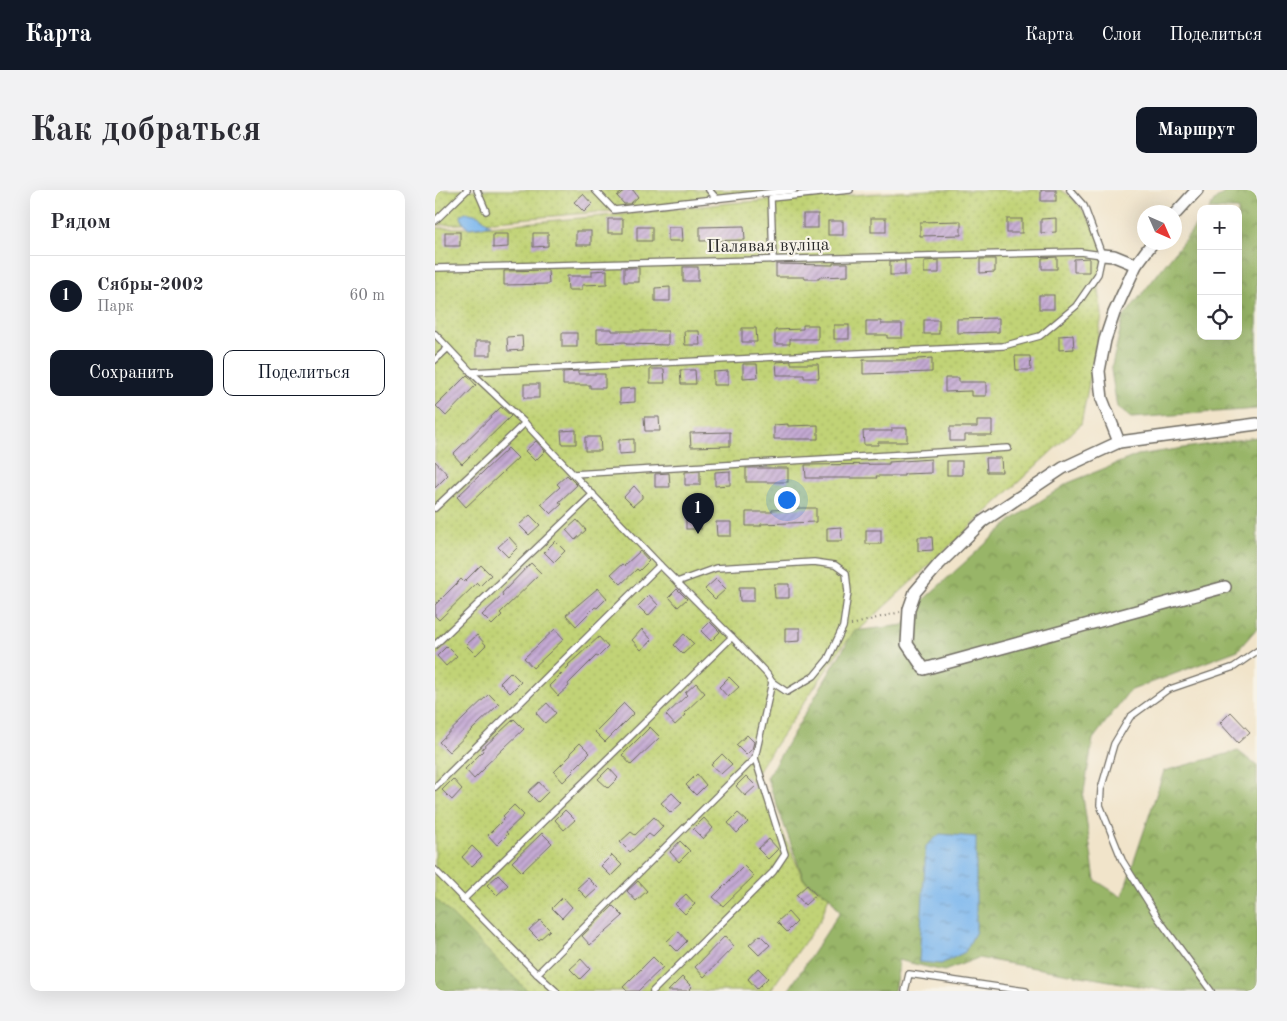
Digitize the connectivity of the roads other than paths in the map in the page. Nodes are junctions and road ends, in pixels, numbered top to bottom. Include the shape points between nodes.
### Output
1 (467, 190) edge
2 (477, 190) edge
3 (595, 190) edge
4 (709, 190) edge
5 (794, 190) edge
6 (850, 190) edge
7 (1070, 190) edge
8 (1197, 190) edge
9 (717, 199) junction
10 (1182, 207) edge
11 (486, 211) dead end
12 (435, 221) edge
13 (1147, 250) edge
14 (1102, 255) junction
15 (773, 260) junction
16 (1136, 265) junction
17 (435, 268) edge
18 (435, 334) edge
19 (447, 348) junction
20 (435, 360) edge
21 (471, 372) junction
22 (525, 423) junction
23 (1257, 424) edge
24 (1119, 442) junction
25 (1008, 448) dead end
26 (573, 474) junction
27 (593, 494) junction
28 (435, 508) edge
29 (660, 565) junction
30 (677, 582) junction
31 (1225, 587) dead end
32 (732, 637) junction
33 (435, 644) edge
34 (1257, 652) edge
35 (772, 682) junction
36 (755, 758) junction
37 (435, 788) edge
38 (435, 870) edge
39 (463, 900) junction
40 (537, 974) junction
41 (556, 991) edge
42 (653, 991) edge
43 (905, 991) edge
44 (1026, 991) edge
45 (1211, 991) edge

1 - 12 lane
2 - 11 lane
3 - 9 lane via 614,210
4 - 9 lane
5 - 9 lane
6 - 15 lane via 771,198
7 - 14 lane via 1083,206
8 - 10 street
13 - 16 street
14 - 15 lane, Палявая вуліца via 1080,252
14 - 16 street
14 - 21 lane via 1098,274 1076,306 1040,336 1003,346
15 - 17 lane, Палявая вуліца
16 - 24 street via 1114,313 1099,370 1102,399
18 - 19 lane
19 - 20 lane
19 - 21 lane
21 - 22 lane
22 - 26 lane
22 - 28 lane
23 - 24 street
24 - 31 street via 1063,468 982,522 940,562 915,592 909,609 907,644 924,668
25 - 26 lane
26 - 27 lane
27 - 29 lane
27 - 33 lane
29 - 30 lane
29 - 37 lane
30 - 32 lane
30 - 35 lane via 716,568 814,562 835,565 846,573 848,592 843,627 828,659 814,676 787,692
32 - 35 lane
32 - 39 lane
34 - 45 lane via 1234,667 1167,690 1130,717 1114,744 1101,789 1100,806 1122,860 1158,918
35 - 36 lane
36 - 40 lane
36 - 42 lane via 785,854 773,872
38 - 39 lane
39 - 40 lane
40 - 41 lane
43 - 44 lane via 909,974

